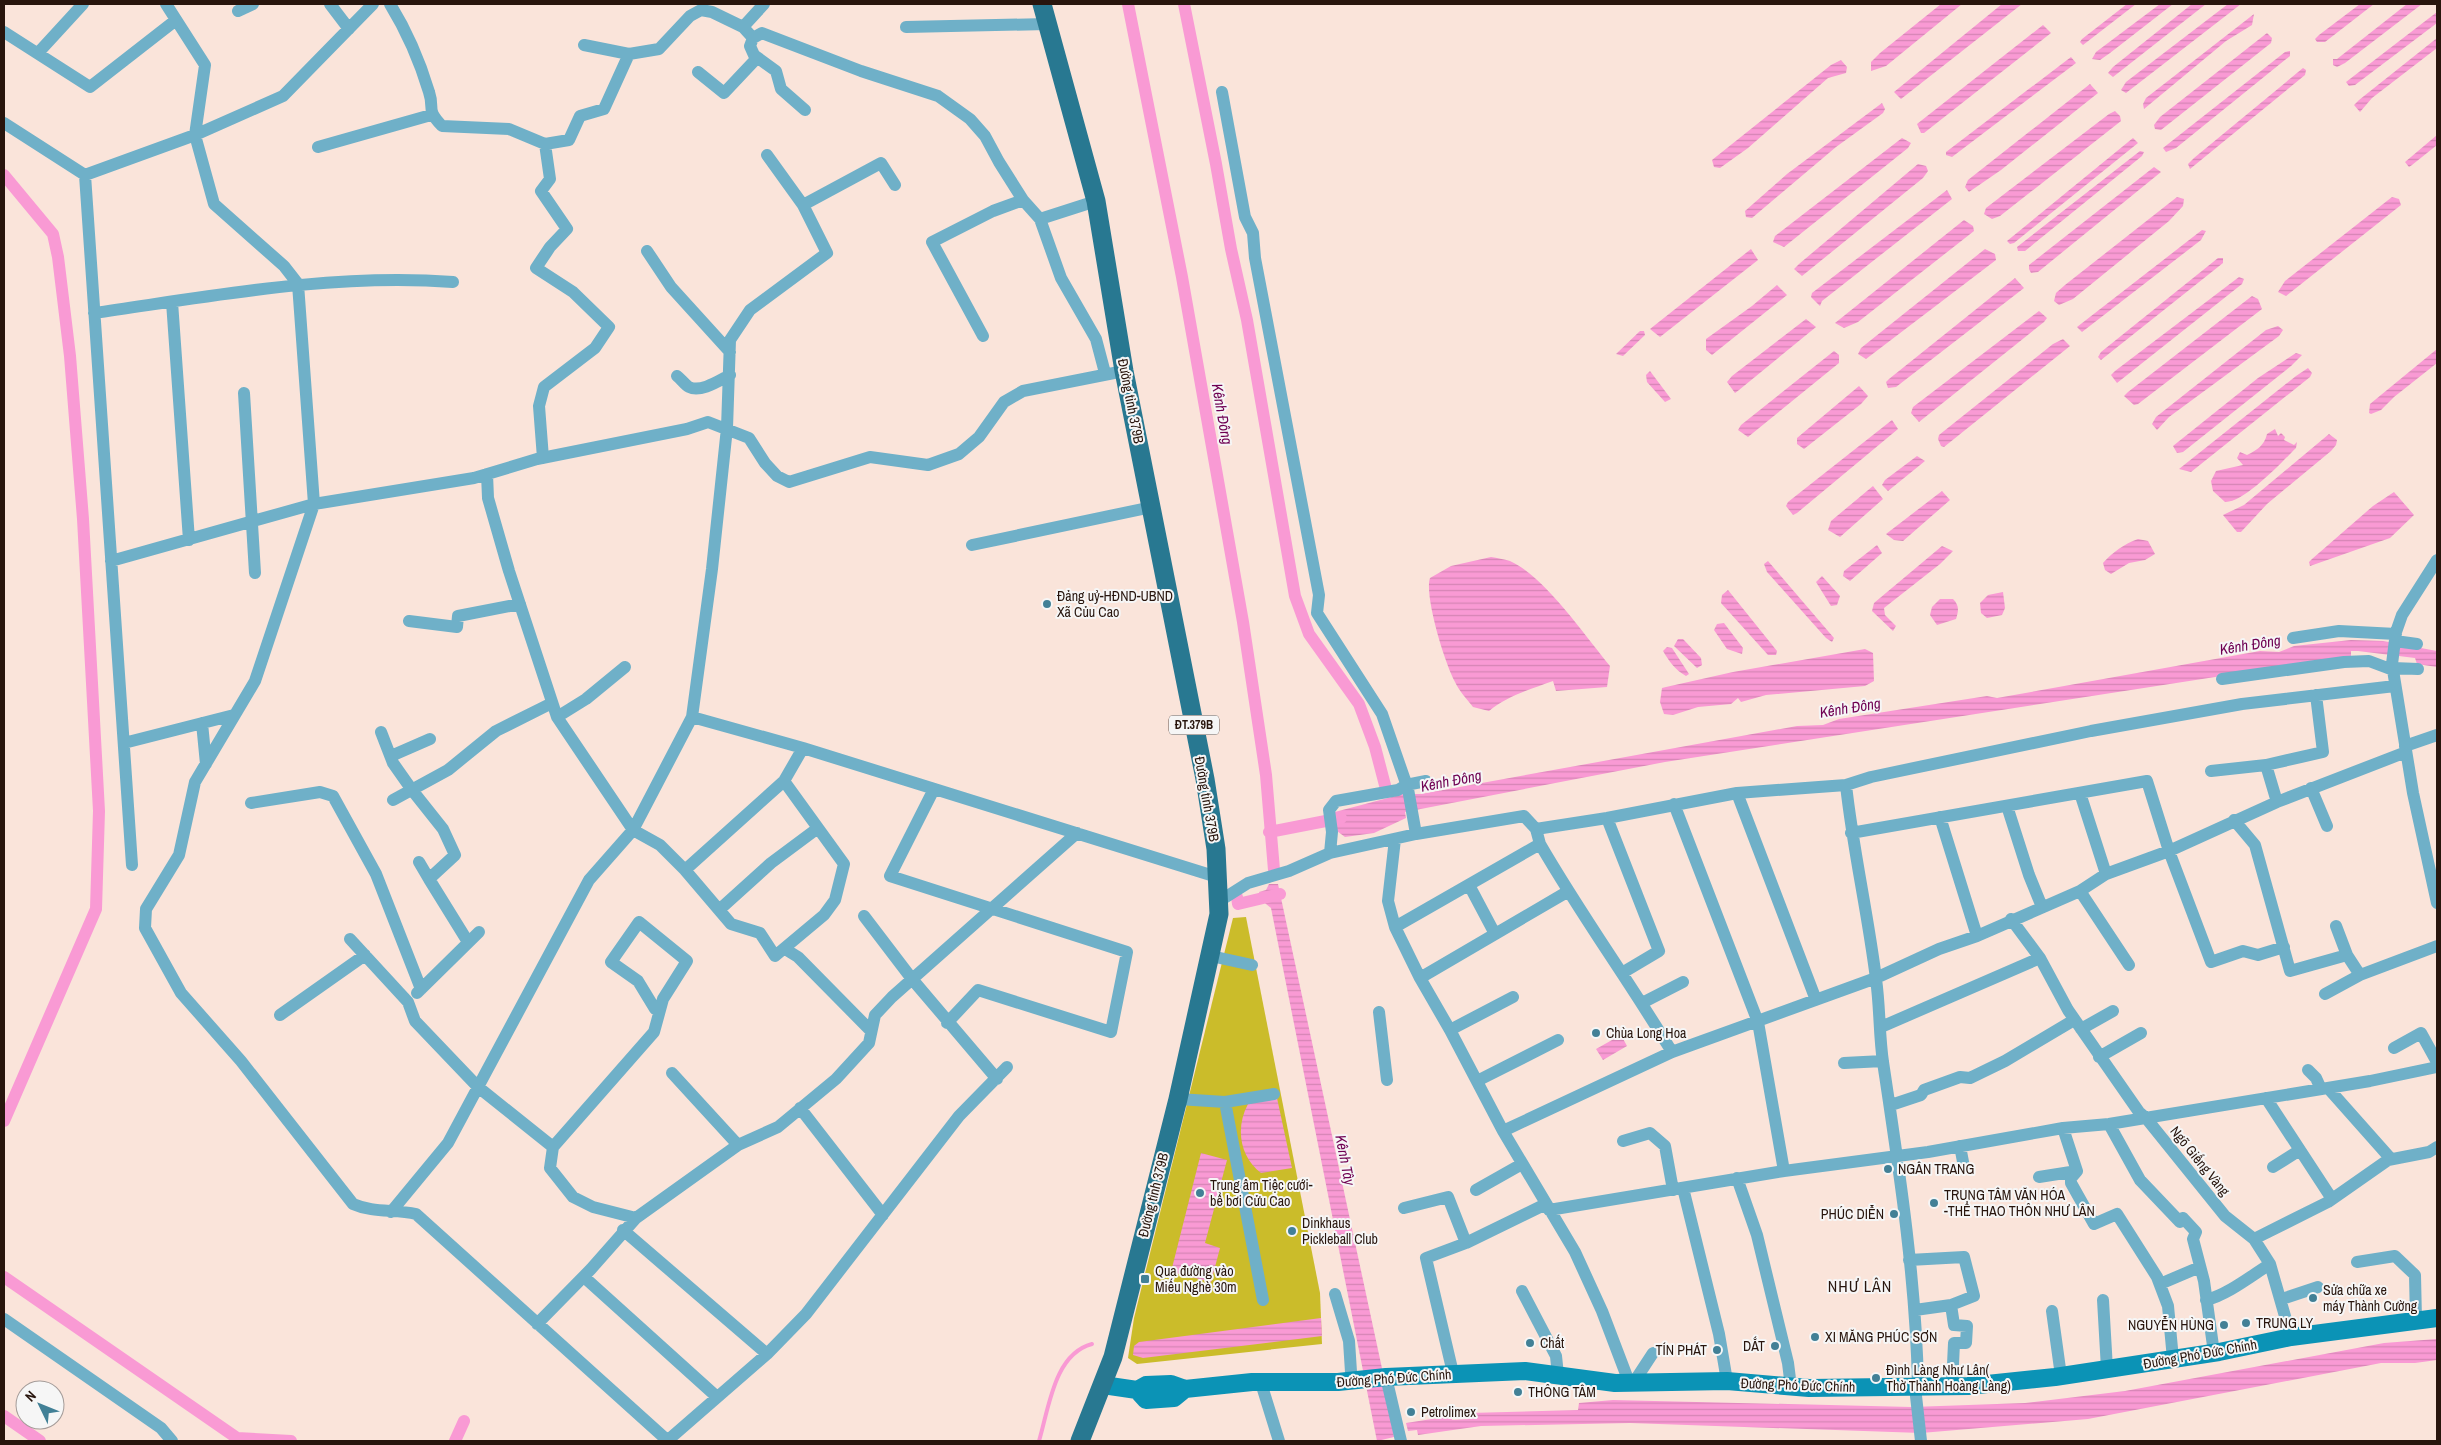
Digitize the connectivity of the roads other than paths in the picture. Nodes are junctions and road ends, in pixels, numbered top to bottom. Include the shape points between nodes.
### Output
1 (83, 4) edge
2 (166, 4) edge
3 (253, 4) edge
4 (330, 4) edge
5 (373, 4) edge
6 (390, 4) edge
7 (764, 4) edge
8 (1042, 4) edge
9 (238, 12) dead end
10 (176, 20) junction
11 (1047, 24) junction
12 (744, 27) junction
13 (906, 27) dead end
14 (349, 28) junction
15 (4, 32) edge
16 (753, 38) junction
17 (584, 45) dead end
18 (38, 53) junction
19 (629, 54) junction
20 (757, 58) junction
21 (698, 72) dead end
22 (1222, 92) dead end
23 (805, 110) dead end
24 (431, 115) junction
25 (4, 123) edge
26 (195, 135) junction
27 (545, 144) junction
28 (318, 147) dead end
29 (767, 154) dead end
30 (85, 175) junction
31 (895, 185) dead end
32 (1023, 200) junction
33 (1096, 200) junction
34 (803, 205) junction
35 (1040, 219) junction
36 (647, 251) dead end
37 (453, 282) dead end
38 (298, 284) junction
39 (172, 302) junction
40 (94, 313) junction
41 (983, 336) dead end
42 (730, 352) junction
43 (1124, 371) junction
44 (1105, 373) junction
45 (730, 375) junction
46 (677, 376) dead end
47 (244, 393) dead end
48 (726, 428) junction
49 (543, 458) junction
50 (487, 474) junction
51 (314, 504) junction
52 (1152, 507) junction
53 (252, 522) junction
54 (188, 540) junction
55 (972, 545) dead end
56 (2437, 560) edge
57 (111, 561) junction
58 (255, 572) dead end
59 (520, 604) junction
60 (409, 621) dead end
61 (2292, 638) dead end
62 (2395, 638) junction
63 (2416, 644) dead end
64 (625, 667) dead end
65 (2393, 667) junction
66 (2418, 669) dead end
67 (2222, 679) dead end
68 (2395, 686) junction
69 (2316, 695) junction
70 (552, 703) junction
71 (234, 715) junction
72 (557, 717) junction
73 (692, 717) junction
74 (202, 723) junction
75 (381, 732) dead end
76 (2437, 735) edge
77 (430, 740) dead end
78 (124, 743) junction
79 (803, 748) junction
80 (2406, 749) junction
81 (391, 756) junction
82 (206, 764) junction
83 (2266, 765) junction
84 (2211, 771) dead end
85 (784, 781) junction
86 (1426, 781) dead end
87 (1846, 785) junction
88 (1407, 787) junction
89 (2311, 788) junction
90 (934, 789) junction
91 (412, 790) junction
92 (1738, 793) junction
93 (2080, 793) junction
94 (393, 800) dead end
95 (2277, 802) junction
96 (251, 803) dead end
97 (1674, 804) junction
98 (2008, 806) junction
99 (1940, 816) junction
100 (1607, 818) junction
101 (2234, 820) junction
102 (2326, 826) dead end
103 (818, 828) junction
104 (1536, 829) junction
105 (633, 830) junction
106 (1077, 833) junction
107 (1851, 833) junction
108 (1416, 834) junction
109 (1395, 839) junction
110 (1540, 844) junction
111 (2169, 851) junction
112 (1330, 853) junction
113 (419, 862) dead end
114 (132, 865) dead end
115 (685, 870) junction
116 (2106, 874) junction
117 (1217, 877) junction
118 (429, 879) junction
119 (1469, 885) junction
120 (2080, 891) junction
121 (1567, 892) junction
122 (1218, 902) junction
123 (2437, 903) edge
124 (2042, 907) junction
125 (993, 908) junction
126 (719, 910) junction
127 (864, 916) dead end
128 (2011, 919) junction
129 (2336, 926) dead end
130 (1395, 927) junction
131 (478, 932) dead end
132 (1496, 934) junction
133 (1977, 936) junction
134 (350, 939) dead end
135 (468, 942) junction
136 (2437, 946) edge
137 (2284, 947) junction
138 (785, 949) junction
139 (365, 955) junction
140 (2347, 955) junction
141 (1211, 956) junction
142 (2040, 958) junction
143 (1252, 965) dead end
144 (2130, 965) dead end
145 (1622, 973) junction
146 (2360, 975) junction
147 (1420, 978) junction
148 (1876, 978) junction
149 (912, 979) junction
150 (1683, 982) dead end
151 (422, 990) junction
152 (2326, 994) dead end
153 (1513, 997) dead end
154 (1816, 1000) junction
155 (408, 1002) junction
156 (1642, 1002) junction
157 (655, 1009) dead end
158 (2113, 1011) dead end
159 (1379, 1012) dead end
160 (280, 1015) dead end
161 (2074, 1020) junction
162 (1758, 1022) junction
163 (947, 1023) junction
164 (1881, 1027) junction
165 (1450, 1030) junction
166 (871, 1031) junction
167 (2141, 1033) dead end
168 (1558, 1040) dead end
169 (2394, 1048) dead end
170 (1672, 1052) junction
171 (2099, 1057) junction
172 (1883, 1061) junction
173 (2437, 1062) edge
174 (1844, 1063) dead end
175 (2437, 1067) edge
176 (1007, 1068) dead end
177 (2308, 1070) dead end
178 (672, 1073) dead end
179 (997, 1079) junction
180 (1387, 1080) dead end
181 (1477, 1081) junction
182 (478, 1087) junction
183 (2325, 1089) junction
184 (1274, 1094) dead end
185 (2266, 1098) junction
186 (1178, 1099) junction
187 (1225, 1102) junction
188 (1891, 1105) junction
189 (800, 1108) junction
190 (2146, 1118) junction
191 (2109, 1124) junction
192 (2063, 1128) junction
193 (1503, 1132) junction
194 (1623, 1141) dead end
195 (738, 1145) junction
196 (553, 1146) junction
197 (1960, 1146) junction
198 (2437, 1147) edge
199 (2300, 1150) junction
200 (1897, 1156) junction
201 (2391, 1159) junction
202 (1522, 1164) junction
203 (1964, 1167) dead end
204 (2273, 1167) dead end
205 (2079, 1169) junction
206 (1784, 1171) junction
207 (2039, 1177) dead end
208 (1737, 1178) junction
209 (1678, 1189) junction
210 (1476, 1190) dead end
211 (2332, 1198) junction
212 (1547, 1207) junction
213 (1404, 1208) dead end
214 (391, 1212) junction
215 (883, 1215) junction
216 (636, 1218) junction
217 (623, 1230) junction
218 (2254, 1239) junction
219 (1466, 1243) junction
220 (1908, 1260) junction
221 (2357, 1262) dead end
222 (2270, 1264) junction
223 (2200, 1267) junction
224 (584, 1277) junction
225 (2160, 1284) junction
226 (2318, 1287) dead end
227 (1522, 1292) dead end
228 (1335, 1294) dead end
229 (2282, 1299) junction
230 (1263, 1300) dead end
231 (2103, 1300) dead end
232 (2206, 1300) junction
233 (1951, 1305) junction
234 (1915, 1310) junction
235 (2052, 1311) dead end
236 (2437, 1318) edge
237 (4, 1319) edge
238 (2416, 1320) junction
239 (537, 1324) junction
240 (2291, 1337) junction
241 (1653, 1353) dead end
242 (2214, 1353) junction
243 (767, 1354) junction
244 (2173, 1359) junction
245 (2107, 1369) junction
246 (1453, 1373) junction
247 (1558, 1375) junction
248 (1353, 1376) junction
249 (2061, 1376) junction
250 (1389, 1377) junction
251 (1727, 1381) junction
252 (1632, 1382) junction
253 (1261, 1383) junction
254 (1103, 1386) junction
255 (1917, 1386) junction
256 (1952, 1386) junction
257 (1791, 1387) junction
258 (716, 1397) junction
259 (1921, 1440) edge
260 (172, 1441) edge
261 (667, 1441) edge
262 (1080, 1441) edge
263 (1279, 1441) edge
264 (1401, 1441) edge

1 - 18 street
2 - 10 street
3 - 9 street
4 - 14 street
5 - 14 street
6 - 24 street via 400,20 430,94
7 - 12 street
8 - 11 main road, Đường tỉnh 379B / ĐT.379B
10 - 18 street via 90,87
10 - 26 street via 205,66
11 - 13 street
11 - 33 main road, Đường tỉnh 379B / ĐT.379B
12 - 16 street
12 - 19 street via 701,10 690,16 660,49
14 - 26 street via 283,96
15 - 18 street
16 - 20 street via 750,46
16 - 32 street via 762,33 938,96 970,119 985,136
17 - 19 street
19 - 27 street via 604,109 580,116 568,140
20 - 21 street via 724,94
20 - 23 street via 776,71 781,89
22 - 88 street via 1246,217 1253,233 1254,258 1318,595 1317,613 1382,714
24 - 27 street via 442,126 509,129
24 - 28 street
25 - 30 street
26 - 30 street
26 - 38 street via 214,204 284,266
27 - 49 street via 550,179 541,191 567,229 536,268 573,292 609,327 594,348 544,387 539,406
29 - 34 street
30 - 40 street
31 - 34 street via 881,163
32 - 35 street
32 - 41 street via 993,211 932,242
33 - 35 street
33 - 43 main road, Đường tỉnh 379B / ĐT.379B
34 - 42 street via 827,253 750,310 730,340
35 - 44 street via 1061,278 1096,339
36 - 42 street via 671,286
37 - 38 street via 406,278
38 - 39 street
38 - 51 street
39 - 40 street
39 - 54 street
40 - 57 street
42 - 45 street
43 - 44 street
43 - 52 main road, Đường tỉnh 379B / ĐT.379B
44 - 48 street via 1023,391 1004,402 978,437 959,454 928,465 870,457 789,482 777,476 749,438
45 - 46 street via 694,388
45 - 48 street
47 - 53 street
48 - 49 street via 708,422
48 - 73 street via 712,569
49 - 50 street
50 - 51 street
50 - 59 street via 488,498
51 - 53 street
51 - 71 street via 255,680
52 - 55 street
52 - 117 main road, Đường tỉnh 379B / ĐT.379B via 1205,779
53 - 54 street
53 - 58 street
54 - 57 street
56 - 62 street via 2402,615
57 - 78 street
59 - 60 street via 458,616 457,628
59 - 70 street
61 - 62 street via 2339,631
62 - 63 street
62 - 65 street
64 - 72 street via 586,699
65 - 66 street
65 - 67 street via 2370,661 2344,662
65 - 68 street
68 - 69 street
68 - 80 street
69 - 83 street via 2323,752
69 - 87 street via 2242,704 2091,731
70 - 72 street
70 - 91 street via 496,731 448,770
71 - 74 street
71 - 82 street
72 - 105 street
73 - 79 street
73 - 105 street
74 - 78 street
74 - 82 street
75 - 81 street
76 - 80 street
77 - 81 street
78 - 114 street
79 - 85 street
79 - 90 street
80 - 89 street
80 - 123 street
81 - 91 street
82 - 214 street via 195,782 179,855 146,909 145,928 181,993 242,1061 352,1204
83 - 84 street
83 - 95 street
85 - 103 street
85 - 115 street
86 - 88 street
87 - 92 street
87 - 107 street
88 - 108 street
88 - 112 street via 1336,801 1329,810
89 - 95 street
89 - 102 street
90 - 106 street
90 - 125 street via 890,876
91 - 94 street
91 - 118 street via 443,829 455,855
92 - 97 street
92 - 154 street
93 - 98 street
93 - 111 street via 2147,781
93 - 116 street
95 - 101 street
96 - 151 street via 320,792 333,796 376,874
97 - 100 street
97 - 162 street
98 - 99 street
98 - 124 street
99 - 107 street
99 - 133 street
100 - 104 street
100 - 145 street via 1659,951
101 - 111 street
101 - 137 street via 2255,845
103 - 126 street
103 - 138 street via 844,864 835,900 824,915
104 - 108 street via 1524,816
104 - 110 street
105 - 115 street via 660,845
105 - 182 street via 588,880
106 - 117 street
106 - 125 street
107 - 148 street
108 - 109 street
109 - 112 street
109 - 130 street via 1388,901
110 - 119 street
110 - 121 street
111 - 116 street
111 - 137 street via 2211,962 2243,951 2258,954
112 - 122 street via 1289,871 1248,883
113 - 118 street
115 - 126 street
116 - 120 street
117 - 122 main road, Đường tỉnh 379B / ĐT.379B
118 - 135 street
119 - 130 street
119 - 132 street
120 - 124 street
120 - 144 street
121 - 132 street
121 - 145 street
122 - 141 main road, Đường tỉnh 379B / ĐT.379B via 1218,926
124 - 128 street
125 - 149 street
125 - 163 street via 1127,952 1111,1032 978,990
126 - 138 street via 731,924 760,933 775,956
127 - 149 street
128 - 133 street
128 - 142 street, Ngõ Giếng Vàng
129 - 140 street
130 - 147 street
131 - 135 street
132 - 147 street
133 - 148 street via 1939,949
134 - 139 street
135 - 151 street
136 - 146 street
137 - 140 street via 2290,970
138 - 166 street via 798,957
139 - 155 street
139 - 160 street
140 - 146 street
141 - 143 street
141 - 186 main road, Đường tỉnh 379B / ĐT.379B
142 - 161 street, Ngõ Giếng Vàng
142 - 164 street
145 - 156 street
146 - 152 street
147 - 165 street
148 - 154 street
148 - 164 street
149 - 163 street
149 - 166 street via 875,1015
150 - 156 street
151 - 155 street
153 - 165 street
154 - 162 street
155 - 182 street via 415,1021
156 - 170 street
157 - 196 street via 638,981 611,962 639,922 687,961 663,999 654,1032
158 - 161 street
159 - 180 street
161 - 171 street, Ngõ Giếng Vàng
161 - 188 street via 1970,1078 1960,1077
162 - 170 street
162 - 206 street
163 - 179 street
164 - 172 street
165 - 181 street
166 - 189 street via 868,1042 836,1078
167 - 171 street
168 - 181 street
169 - 173 street via 2421,1033
170 - 193 street
171 - 190 street, Ngõ Giếng Vàng
172 - 174 street
172 - 188 street
175 - 183 street
176 - 179 street
177 - 183 street
178 - 195 street
179 - 215 street via 959,1116
181 - 193 street
182 - 196 street
182 - 214 street via 448,1143
183 - 185 street
183 - 201 street
184 - 187 street
185 - 190 street
185 - 199 street
186 - 187 street
186 - 254 main road, Đường tỉnh 379B / ĐT.379B
187 - 230 street
188 - 200 street
189 - 195 street via 778,1127
189 - 215 street
190 - 191 street
190 - 218 street, Ngõ Giếng Vàng via 2226,1216
191 - 192 street
191 - 223 street via 2140,1180 2180,1222 2183,1218 2196,1232 2193,1239
192 - 197 street
192 - 205 street
193 - 202 street
194 - 209 street via 1650,1134 1665,1146
195 - 216 street
196 - 216 street via 550,1168 573,1197 593,1207
197 - 200 street
197 - 203 street
198 - 201 street via 2429,1152
199 - 204 street
199 - 211 street
200 - 206 street
200 - 220 street
201 - 211 street
202 - 210 street
202 - 212 street
205 - 207 street
205 - 225 street via 2070,1183 2094,1224 2117,1214 2141,1248
206 - 208 street
208 - 209 street
208 - 257 street via 1757,1235
209 - 212 street
209 - 251 street via 1719,1334
211 - 218 street
212 - 219 street
212 - 252 street via 1575,1252
213 - 219 street via 1448,1197
214 - 239 street via 416,1214
215 - 243 street via 806,1314
216 - 217 street
217 - 224 street
217 - 243 street
218 - 222 street, Ngõ Giếng Vàng
219 - 246 street via 1426,1258
220 - 233 street via 1964,1257 1974,1296
220 - 234 street
221 - 238 street via 2395,1256 2415,1275
222 - 229 street, Ngõ Giếng Vàng
222 - 232 street via 2221,1296
223 - 225 street
223 - 232 street
224 - 239 street
224 - 258 street
225 - 244 street via 2168,1306
226 - 229 street
227 - 247 street via 1556,1356
228 - 248 street via 1349,1341
229 - 240 street, Ngõ Giếng Vàng
231 - 245 street
232 - 242 street
233 - 234 street
233 - 256 street via 1954,1325 1967,1326 1966,1343 1954,1343
234 - 255 street
235 - 249 street
236 - 238 main road, Đường Phó Đức Chính
237 - 260 street via 161,1428
238 - 240 main road, Đường Phó Đức Chính
239 - 261 street
240 - 242 main road, Đường Phó Đức Chính
241 - 252 street
242 - 244 main road, Đường Phó Đức Chính
243 - 258 street
244 - 245 main road, Đường Phó Đức Chính
245 - 249 main road, Đường Phó Đức Chính
246 - 247 main road, Đường Phó Đức Chính via 1525,1371
246 - 250 main road, Đường Phó Đức Chính
247 - 252 main road, Đường Phó Đức Chính via 1615,1383
248 - 250 main road, Đường Phó Đức Chính
248 - 253 main road, Đường Phó Đức Chính via 1338,1382
249 - 256 main road, Đường Phó Đức Chính via 1997,1377
250 - 264 street
251 - 252 main road, Đường Phó Đức Chính
251 - 257 main road, Đường Phó Đức Chính
253 - 254 main road, Đường Phó Đức Chính via 1185,1389 1174,1398 1146,1400 1137,1390
253 - 263 street
254 - 262 main road, Đường tỉnh 379B / ĐT.379B
255 - 256 main road, Đường Phó Đức Chính
255 - 257 main road, Đường Phó Đức Chính
255 - 259 street
258 - 261 street

